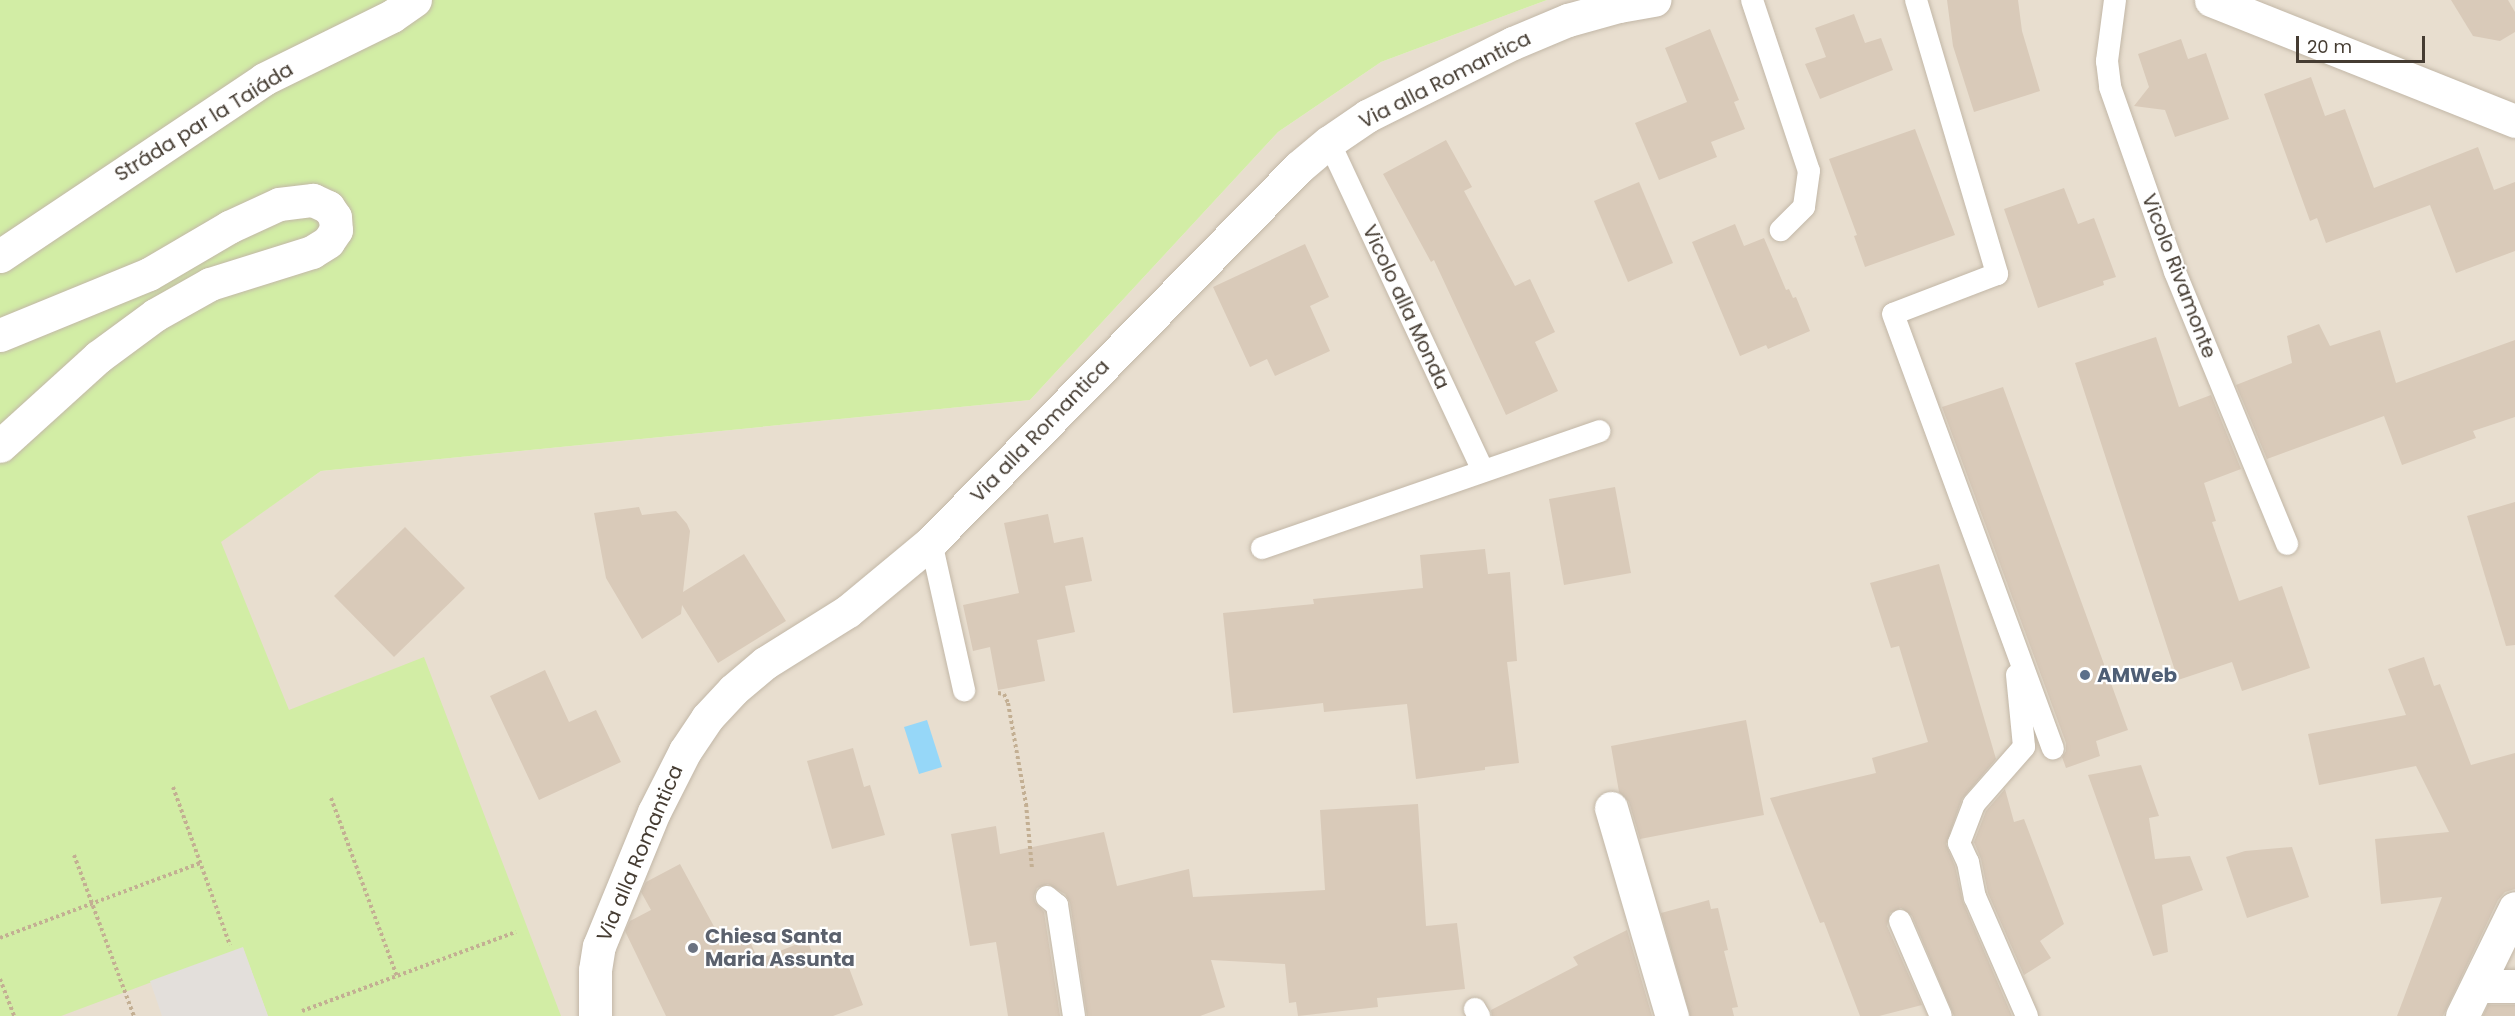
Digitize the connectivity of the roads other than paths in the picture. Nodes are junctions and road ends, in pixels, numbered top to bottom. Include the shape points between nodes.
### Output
1 (415, 0) edge
2 (1654, 0) edge
3 (1752, 0) edge
4 (1916, 0) edge
5 (2115, 0) edge
6 (2211, 0) edge
7 (2515, 122) edge
8 (1329, 142) junction
9 (1781, 230) dead end
10 (0, 256) edge
11 (0, 335) edge
12 (1599, 431) dead end
13 (0, 446) edge
14 (1483, 471) junction
15 (931, 542) junction
16 (2288, 544) dead end
17 (1262, 548) dead end
18 (2014, 644) junction
19 (964, 690) road end
20 (2053, 748) dead end
21 (1611, 808) dead end
22 (1047, 897) road end
23 (2515, 908) edge
24 (1899, 921) dead end
25 (2479, 986) junction
26 (2515, 986) edge
27 (595, 1016) edge
28 (1074, 1016) edge
29 (1672, 1016) edge
30 (1941, 1016) edge
31 (2027, 1016) edge
32 (2462, 1016) edge

1 - 10 street, Stráda par la Taiáda via 392,16 264,79
2 - 8 street, Via alla Romantica via 1568,20 1513,43 1367,116
3 - 9 lane via 1809,171 1804,207
4 - 18 lane via 1997,274 1893,314
5 - 16 lane, Vicolo Rivamonte via 2107,61 2110,87 2175,272
6 - 7 street
8 - 14 lane, Vicolo alla Monda
8 - 15 street, Via alla Romantica via 1299,167
11 - 13 street via 148,274 229,227 279,204 313,200 328,207 335,217 336,230 328,242 312,252 210,284 155,315 98,357
12 - 14 lane
14 - 17 lane
15 - 19 lane
15 - 27 street, Via alla Romantica via 848,611 765,663 707,718 664,788 599,946
18 - 20 lane
18 - 31 lane via 2024,747 1974,804 1959,843 1968,862 1975,897
21 - 29 street
22 - 28 lane via 1057,905
23 - 25 street
24 - 30 lane
25 - 26 street
25 - 32 street

